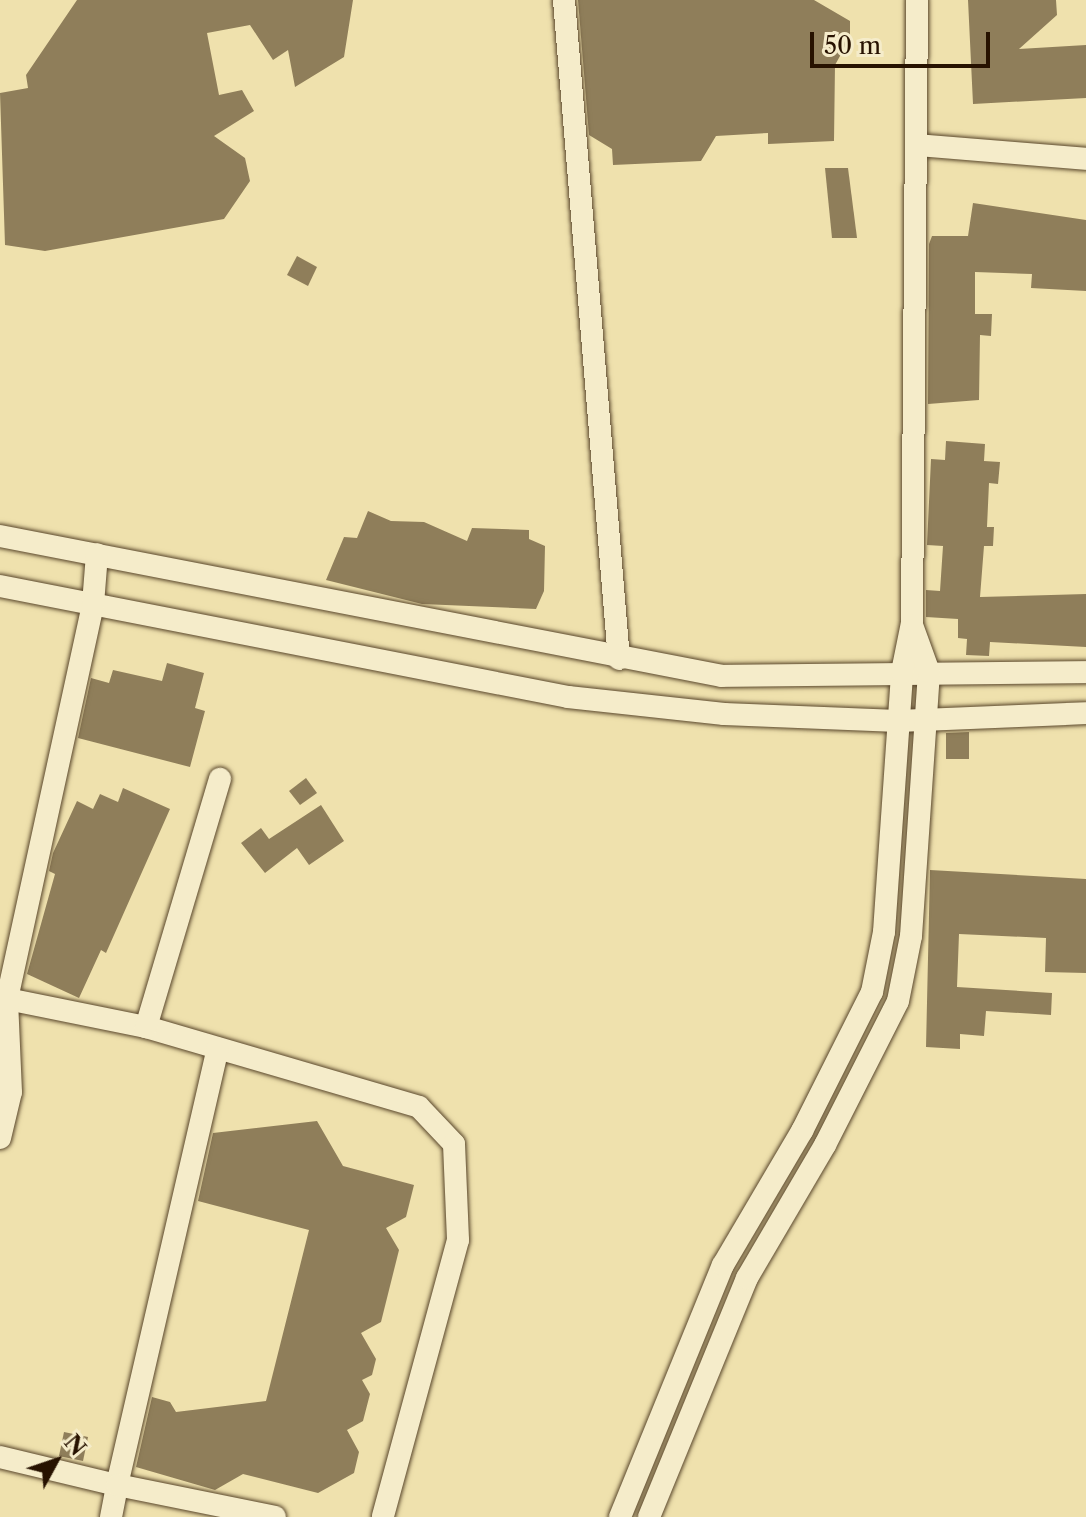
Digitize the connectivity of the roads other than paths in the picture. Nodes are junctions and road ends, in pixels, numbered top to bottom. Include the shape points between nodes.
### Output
1 (564, 0) edge
2 (917, 0) edge
3 (917, 145) junction
4 (1086, 159) edge
5 (0, 536) edge
6 (97, 554) junction
7 (0, 586) edge
8 (93, 604) junction
9 (912, 623) junction
10 (619, 659) junction
11 (902, 672) junction
12 (929, 672) junction
13 (1086, 672) edge
14 (1086, 713) edge
15 (926, 720) junction
16 (898, 721) junction
17 (220, 779) dead end
18 (7, 999) junction
19 (146, 1027) junction
20 (218, 1049) junction
21 (0, 1138) edge
22 (0, 1457) edge
23 (117, 1485) junction
24 (111, 1517) edge
25 (275, 1517) edge
26 (383, 1517) edge
27 (620, 1517) edge
28 (649, 1517) edge

1 - 10 street
2 - 3 street
3 - 4 street
3 - 9 street
5 - 6 street
6 - 8 street
6 - 10 street
7 - 8 street
8 - 16 street via 568,697 724,714
8 - 18 street
9 - 11 street
9 - 12 street
10 - 11 street via 722,676
11 - 12 street
11 - 16 street
12 - 13 street
12 - 15 street
14 - 15 street
15 - 16 street
15 - 28 street via 911,936 898,1001 825,1145 747,1278
16 - 27 street via 884,932 872,992 802,1131 723,1265
17 - 19 street
18 - 19 street
18 - 21 street via 11,1092
19 - 20 street
20 - 23 street
20 - 26 street via 419,1107 454,1144 458,1240
22 - 23 street
23 - 24 street
23 - 25 street

